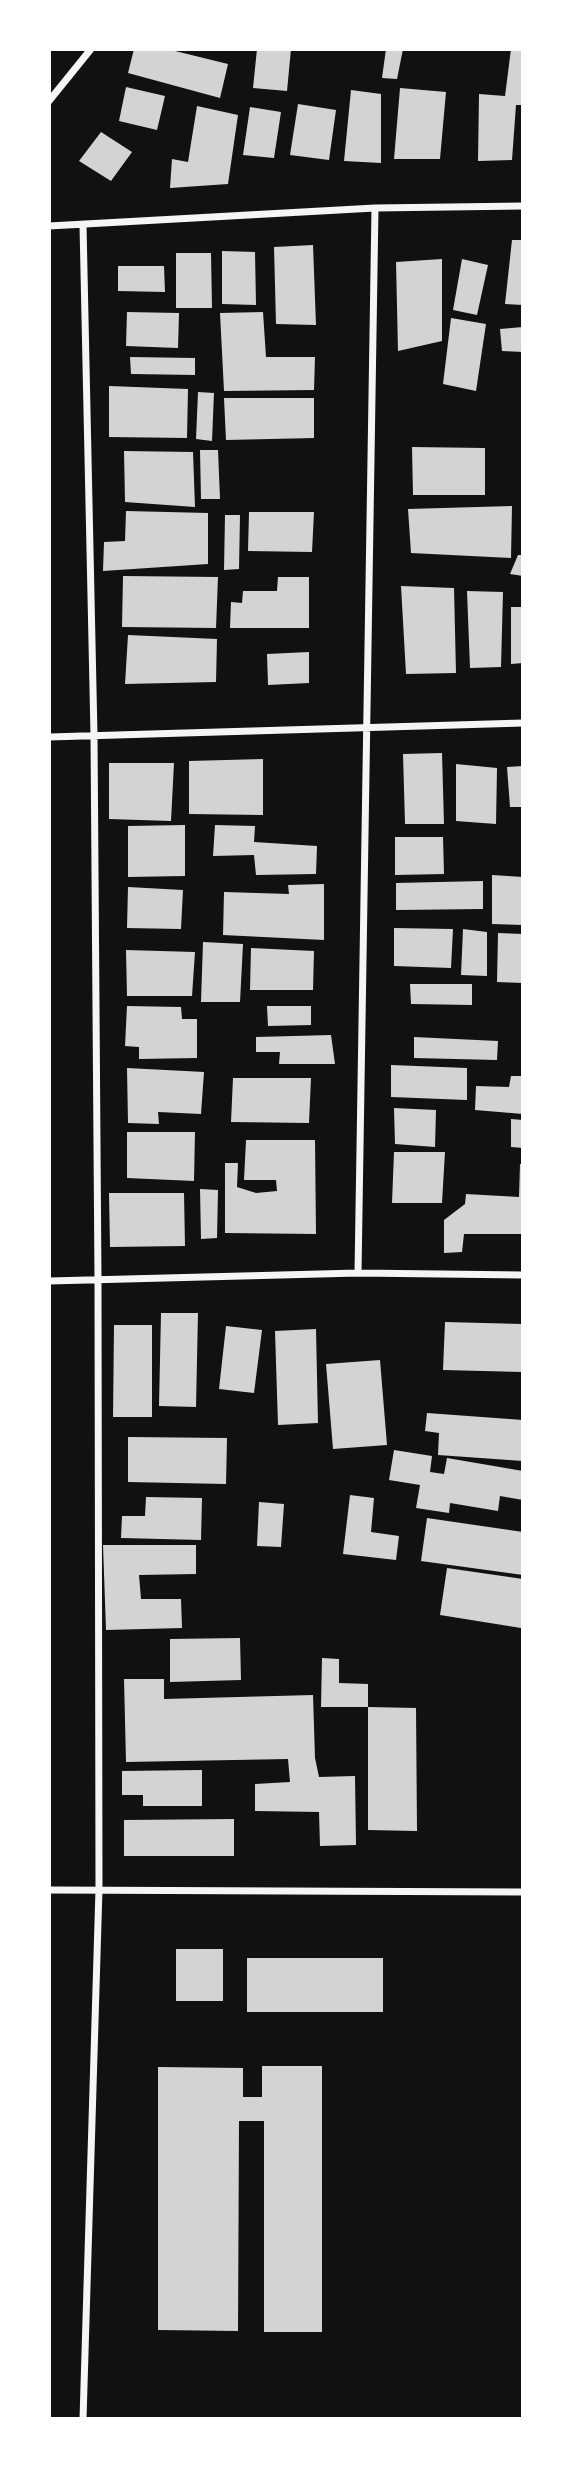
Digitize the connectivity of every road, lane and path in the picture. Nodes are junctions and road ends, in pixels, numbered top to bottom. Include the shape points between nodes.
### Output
1 (90, 49) edge
2 (49, 101) edge
3 (523, 206) edge
4 (375, 208) junction
5 (83, 225) junction
6 (49, 226) edge
7 (523, 723) edge
8 (365, 727) junction
9 (94, 735) junction
10 (49, 737) edge
11 (358, 1273) junction
12 (523, 1275) edge
13 (49, 1281) edge
14 (98, 1281) junction
15 (99, 1889) junction
16 (49, 1890) edge
17 (523, 1892) edge
18 (83, 2419) edge

1 - 2 street
3 - 4 street
4 - 5 street
4 - 8 street
5 - 6 street
5 - 9 street
7 - 8 street
8 - 9 street
8 - 11 street
9 - 10 street
9 - 14 street
11 - 12 street
11 - 14 street
13 - 14 street
14 - 15 street
15 - 16 street
15 - 17 street
15 - 18 street

